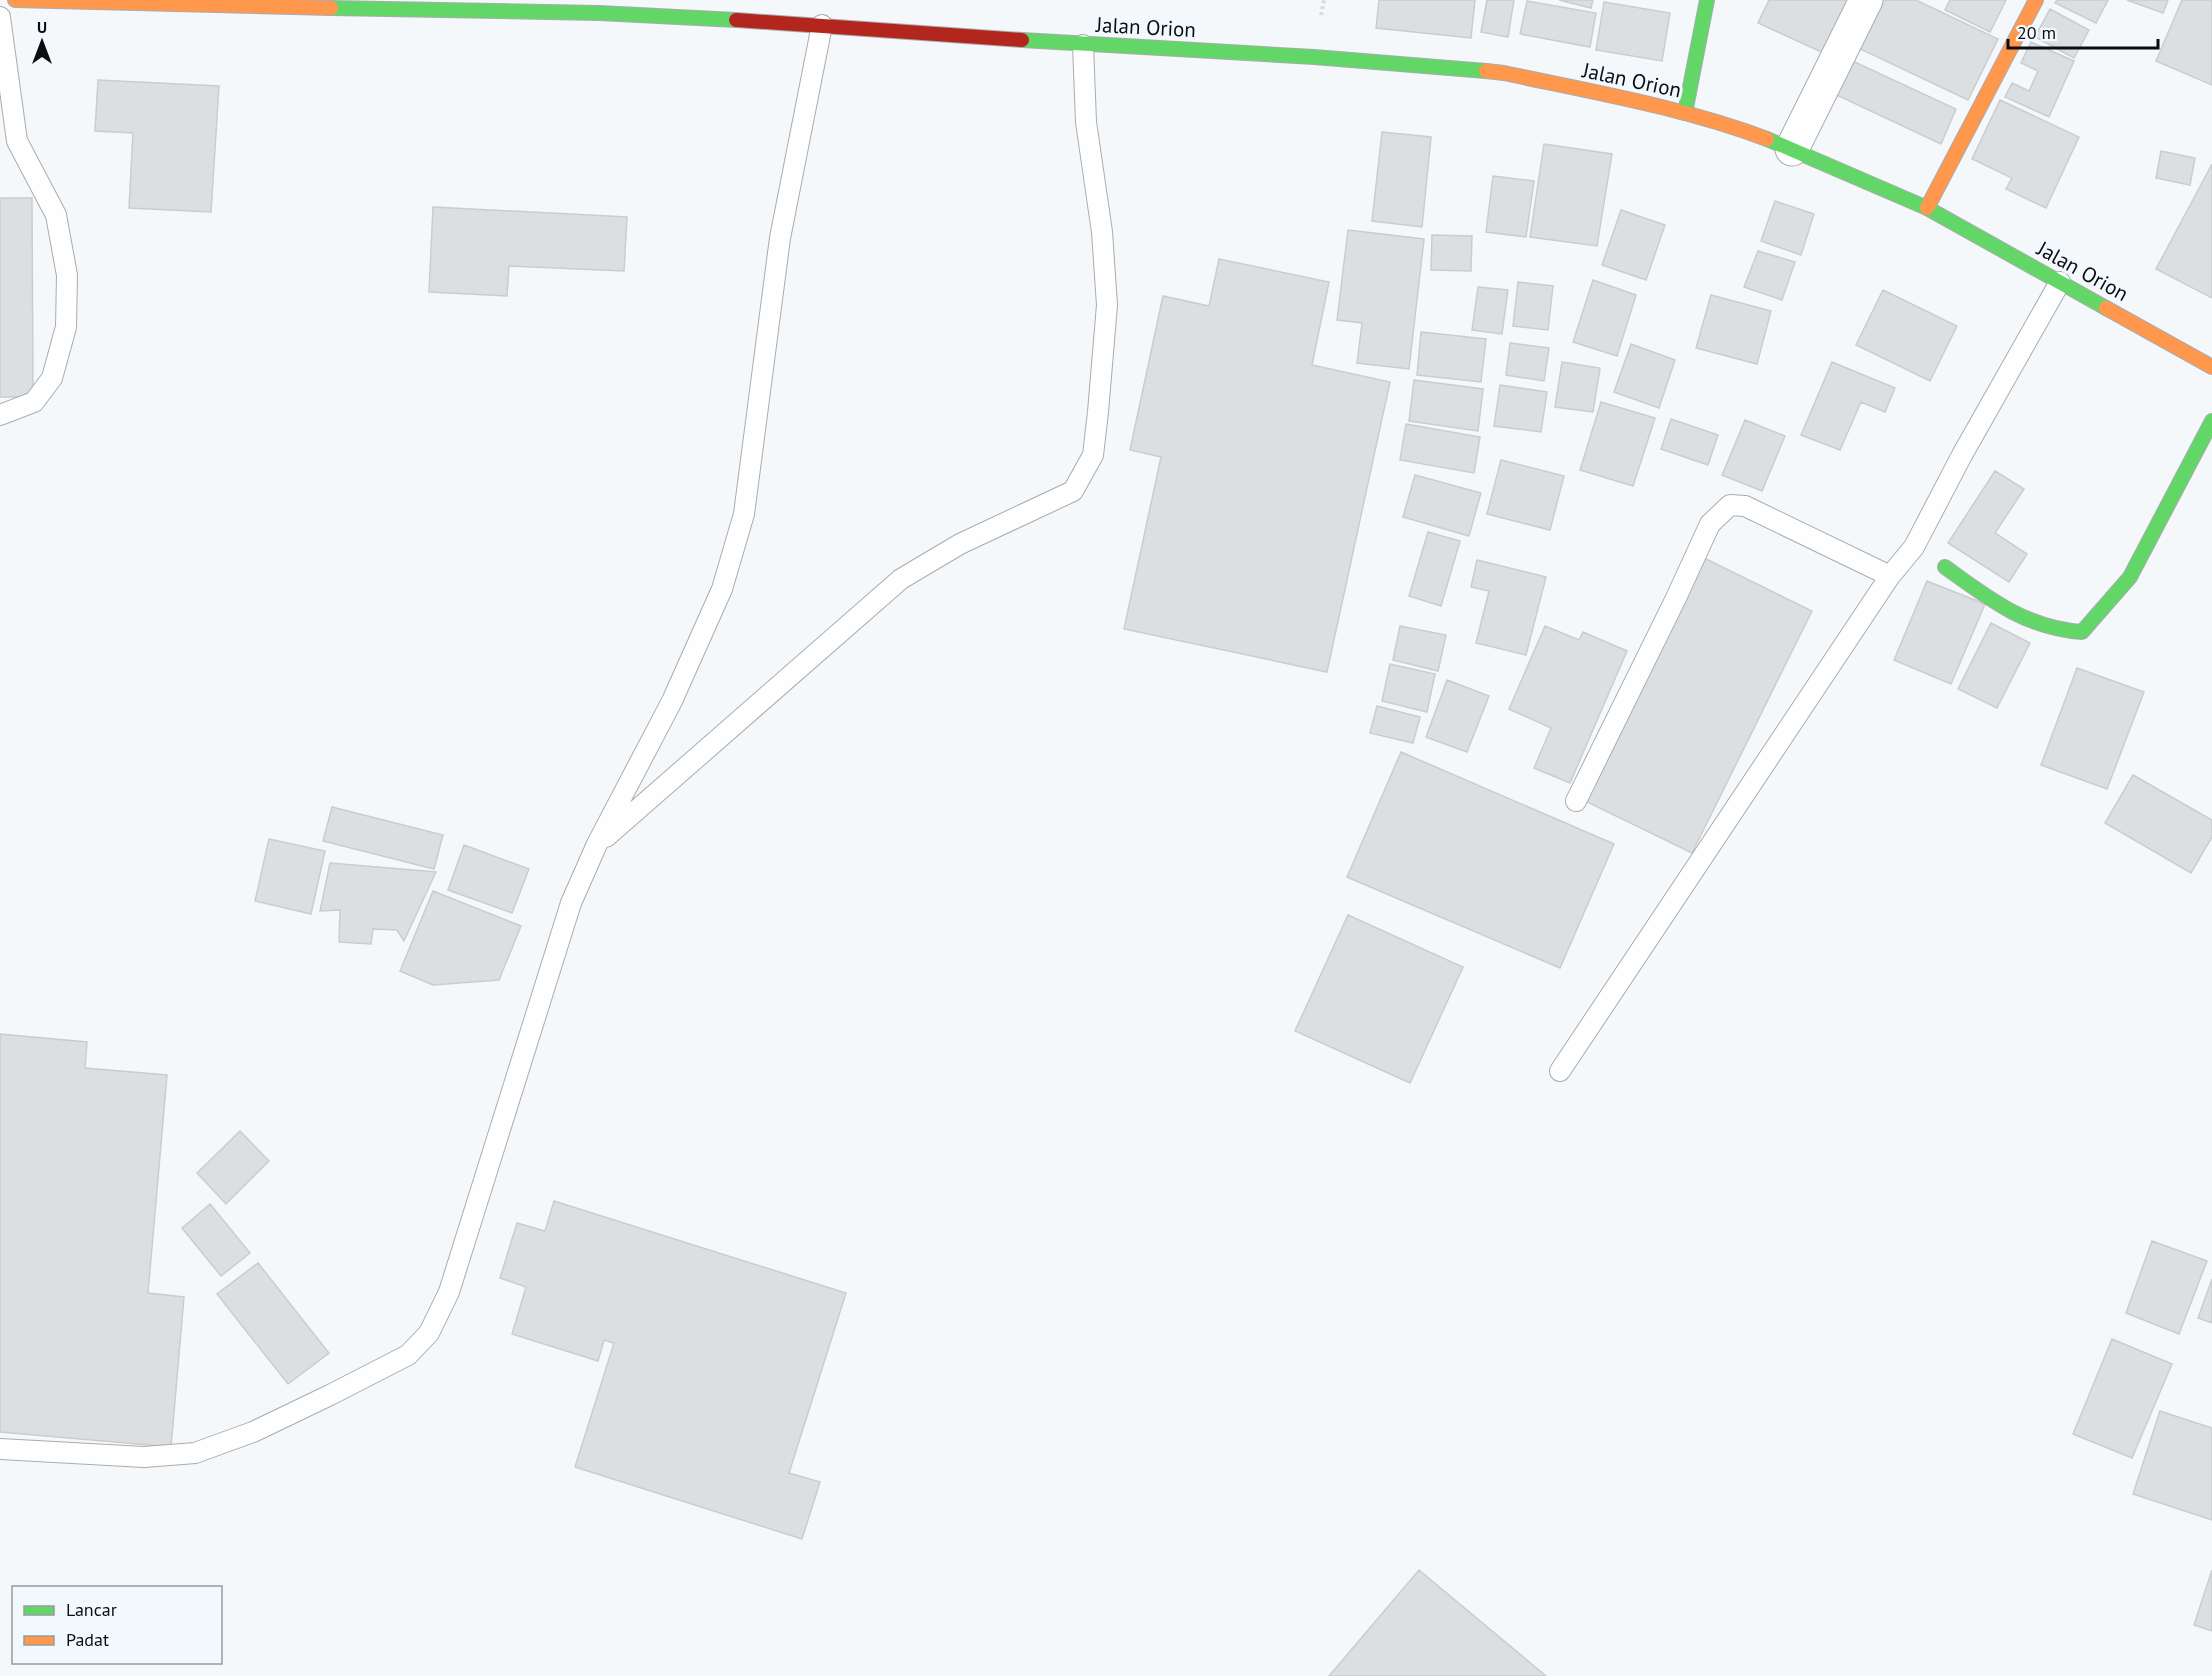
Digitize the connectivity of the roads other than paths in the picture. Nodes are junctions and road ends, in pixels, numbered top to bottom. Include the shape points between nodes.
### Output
1 (15, 0) edge
2 (1707, 0) edge
3 (1866, 0) edge
4 (2036, 0) edge
5 (97, 2) edge
6 (599, 6) edge
7 (0, 17) edge
8 (822, 25) junction
9 (1083, 45) junction
10 (1685, 113) junction
11 (1792, 149) junction
12 (1927, 208) junction
13 (2060, 282) junction
14 (2212, 367) edge
15 (0, 415) edge
16 (2212, 421) edge
17 (1945, 567) dead end
18 (1890, 576) junction
19 (1576, 801) dead end
20 (597, 844) junction
21 (1560, 1071) dead end
22 (0, 1449) edge

1 - 5 main road, Jalan Orion
2 - 10 main road
3 - 11 street
4 - 12 main road
5 - 6 main road, Jalan Orion
6 - 8 main road, Jalan Orion
7 - 15 lane via 17,141 56,215 67,276 66,327 52,378 34,402
8 - 9 main road, Jalan Orion
8 - 20 lane via 780,238 744,514 722,589 672,701
9 - 10 main road, Jalan Orion via 1314,57 1504,73
9 - 20 lane via 1086,122 1102,232 1107,305 1093,455 1073,491 960,544 901,579
10 - 11 main road, Jalan Orion
11 - 12 main road, Jalan Orion
12 - 13 main road, Jalan Orion
13 - 14 main road, Jalan Orion
13 - 18 lane via 1914,547
16 - 17 main road via 2130,577 2082,632 2052,630 2014,616
18 - 19 lane via 1745,506 1730,505 1710,524
18 - 21 lane
20 - 22 lane via 571,903 448,1292 429,1333 408,1354 340,1390 253,1432 195,1453 144,1457

